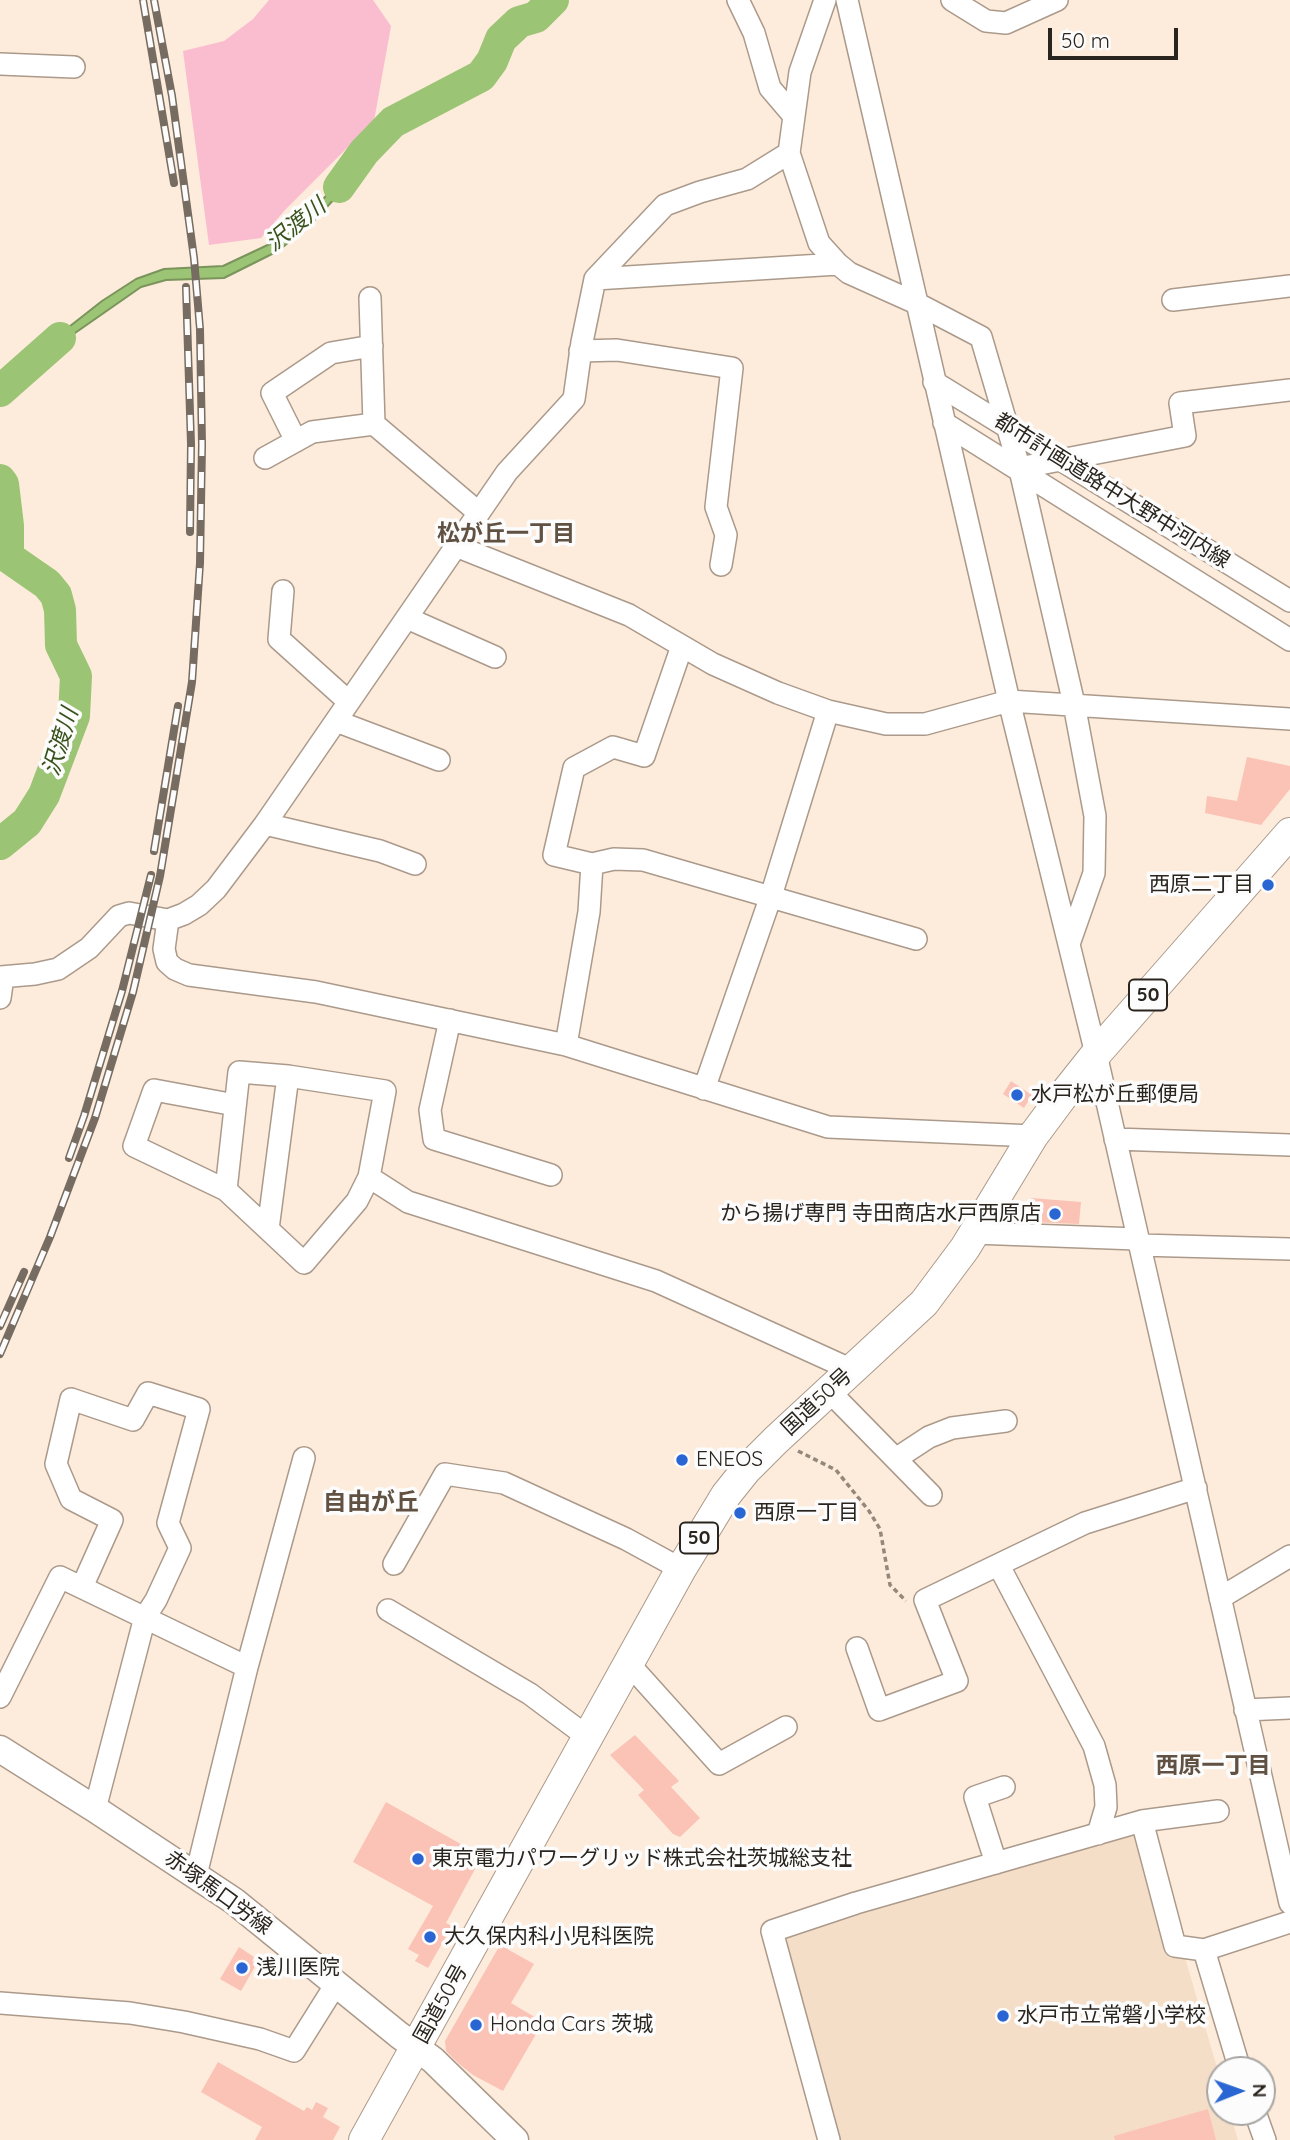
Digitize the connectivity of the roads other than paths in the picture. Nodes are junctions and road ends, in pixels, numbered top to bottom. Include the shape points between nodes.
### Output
1 (738, 0) edge
2 (825, 0) edge
3 (847, 0) edge
4 (952, 0) edge
5 (1057, 0) edge
6 (0, 64) edge
7 (74, 67) dead end
8 (793, 115) junction
9 (789, 153) junction
10 (838, 264) junction
11 (595, 279) junction
12 (1290, 286) edge
13 (370, 298) dead end
14 (1173, 300) dead end
15 (916, 303) junction
16 (372, 346) junction
17 (580, 351) junction
18 (934, 382) junction
19 (1290, 390) edge
20 (944, 423) junction
21 (374, 424) junction
22 (1007, 426) junction
23 (296, 441) junction
24 (265, 458) dead end
25 (1062, 459) junction
26 (1019, 469) junction
27 (479, 513) junction
28 (456, 546) junction
29 (720, 565) dead end
30 (283, 592) dead end
31 (1290, 601) edge
32 (407, 618) junction
33 (1290, 640) edge
34 (682, 646) junction
35 (495, 657) dead end
36 (1009, 701) junction
37 (349, 702) junction
38 (1074, 704) junction
39 (828, 711) junction
40 (1290, 719) edge
41 (336, 721) junction
42 (439, 760) dead end
43 (265, 824) junction
44 (1290, 832) edge
45 (1280, 858) edge
46 (415, 864) dead end
47 (592, 864) junction
48 (771, 896) junction
49 (168, 920) junction
50 (916, 939) dead end
51 (1069, 944) junction
52 (1, 984) edge
53 (450, 1020) junction
54 (566, 1045) junction
55 (1096, 1054) junction
56 (288, 1076) junction
57 (704, 1089) junction
58 (235, 1105) junction
59 (1033, 1136) junction
60 (1115, 1139) junction
61 (1290, 1145) edge
62 (551, 1175) dead end
63 (369, 1177) junction
64 (226, 1190) junction
65 (268, 1229) junction
66 (974, 1233) junction
67 (1138, 1242) junction
68 (1290, 1249) edge
69 (852, 1370) junction
70 (828, 1390) junction
71 (1006, 1421) dead end
72 (304, 1458) dead end
73 (897, 1458) junction
74 (1196, 1488) junction
75 (931, 1495) dead end
76 (1290, 1556) edge
77 (394, 1564) dead end
78 (999, 1566) junction
79 (681, 1569) junction
80 (82, 1587) junction
81 (1220, 1598) junction
82 (388, 1611) dead end
83 (145, 1617) junction
84 (857, 1648) dead end
85 (630, 1665) junction
86 (247, 1667) junction
87 (0, 1697) edge
88 (1290, 1708) edge
89 (1245, 1710) junction
90 (786, 1727) dead end
91 (589, 1738) junction
92 (0, 1749) edge
93 (1004, 1787) dead end
94 (95, 1809) junction
95 (1218, 1811) dead end
96 (1142, 1821) junction
97 (1098, 1834) junction
98 (996, 1863) junction
99 (196, 1875) junction
100 (1290, 1903) edge
101 (1290, 1922) edge
102 (1204, 1951) junction
103 (336, 1984) junction
104 (0, 2003) edge
105 (416, 2048) junction
106 (1237, 2056) edge
107 (364, 2140) edge
108 (515, 2140) edge
109 (829, 2140) edge

1 - 8 street via 754,33 770,88
2 - 8 street via 800,72
3 - 15 street
4 - 5 street via 986,21 1006,23
6 - 7 street
8 - 9 street
9 - 10 street via 819,243
9 - 11 street via 747,179 665,205
10 - 11 street
10 - 15 street
11 - 17 street
12 - 14 street
13 - 16 street
15 - 18 street
15 - 22 street via 981,337
16 - 21 street
16 - 23 street via 331,353 272,393
17 - 27 street via 574,399 507,472
17 - 29 street via 617,350 732,368 716,507 726,535
18 - 20 street
18 - 22 street, 都市計画道路中大野中河内線
19 - 25 street via 1180,403 1185,436
20 - 26 street, 都市計画道路中大野中河内線
20 - 36 street
21 - 23 street via 312,432
21 - 27 street
22 - 25 street, 都市計画道路中大野中河内線
22 - 26 street
23 - 24 street
25 - 26 street
25 - 31 street, 都市計画道路中大野中河内線
26 - 33 street, 都市計画道路中大野中河内線
26 - 38 street
27 - 28 street
28 - 32 street
28 - 34 street via 629,615
30 - 37 street via 279,639
32 - 35 street
32 - 37 street
34 - 39 street via 712,664
34 - 47 street via 644,756 613,747 574,768 554,855
36 - 38 street
36 - 39 street via 925,723 886,724
36 - 51 street
37 - 41 street
38 - 40 street
38 - 51 street via 1096,816 1094,873
39 - 48 street
41 - 42 street
41 - 43 street
43 - 46 street via 380,851
43 - 49 street via 200,905
44 - 45 highway, 国道50号 / 50
45 - 55 highway, 国道50号 / 50
47 - 48 street via 643,860
47 - 54 street via 589,912
48 - 50 street
48 - 57 street
49 - 52 street via 129,913 118,916 89,948 58,969
49 - 53 street via 167,962 189,975 316,992
51 - 55 street
53 - 54 street
53 - 62 street via 430,1110 434,1139
54 - 57 street
55 - 59 highway, 国道50号 / 50
55 - 60 street
56 - 58 street via 239,1072
56 - 63 street via 385,1091
56 - 65 street
57 - 59 street via 828,1127
58 - 64 street
58 - 64 street via 154,1090 134,1146
59 - 66 highway, 国道50号 / 50
60 - 61 street
60 - 67 street
63 - 65 street via 357,1201 304,1263
63 - 69 street via 408,1202 656,1281
64 - 65 street
66 - 67 street
66 - 69 highway, 国道50号 / 50 via 924,1303
67 - 68 street
67 - 74 street
69 - 70 highway, 国道50号 / 50
70 - 73 street
70 - 79 highway, 国道50号 / 50 via 736,1482
71 - 73 street via 952,1428
72 - 86 street
73 - 75 street
74 - 78 street via 1085,1523
74 - 81 street
76 - 81 street
77 - 79 street via 445,1474 504,1483
78 - 84 street via 925,1600 957,1681 879,1710
78 - 97 street via 1094,1746 1105,1785 1106,1807
79 - 85 highway, 国道50号 / 50
80 - 83 street
80 - 83 street via 112,1520 71,1500 57,1464 71,1399 133,1420 148,1392 199,1409 168,1523 180,1548
80 - 87 street via 60,1577
81 - 89 street
82 - 91 street via 530,1694
83 - 86 street
83 - 94 street
85 - 90 street via 719,1764
85 - 91 highway, 国道50号 / 50
86 - 99 street
88 - 89 street
89 - 100 street
91 - 105 highway, 国道50号 / 50
92 - 94 main road, 赤塚馬口労線
93 - 98 street via 975,1797
94 - 99 main road, 赤塚馬口労線
95 - 96 street
96 - 97 street
96 - 102 street via 1175,1946
97 - 98 street
98 - 109 street via 772,1931
99 - 103 main road, 赤塚馬口労線
101 - 102 street
102 - 106 street
103 - 104 street via 294,2051 229,2030 130,2013
103 - 105 main road, 赤塚馬口労線
105 - 107 highway, 国道50号 / 50
105 - 108 main road, 赤塚馬口労線

